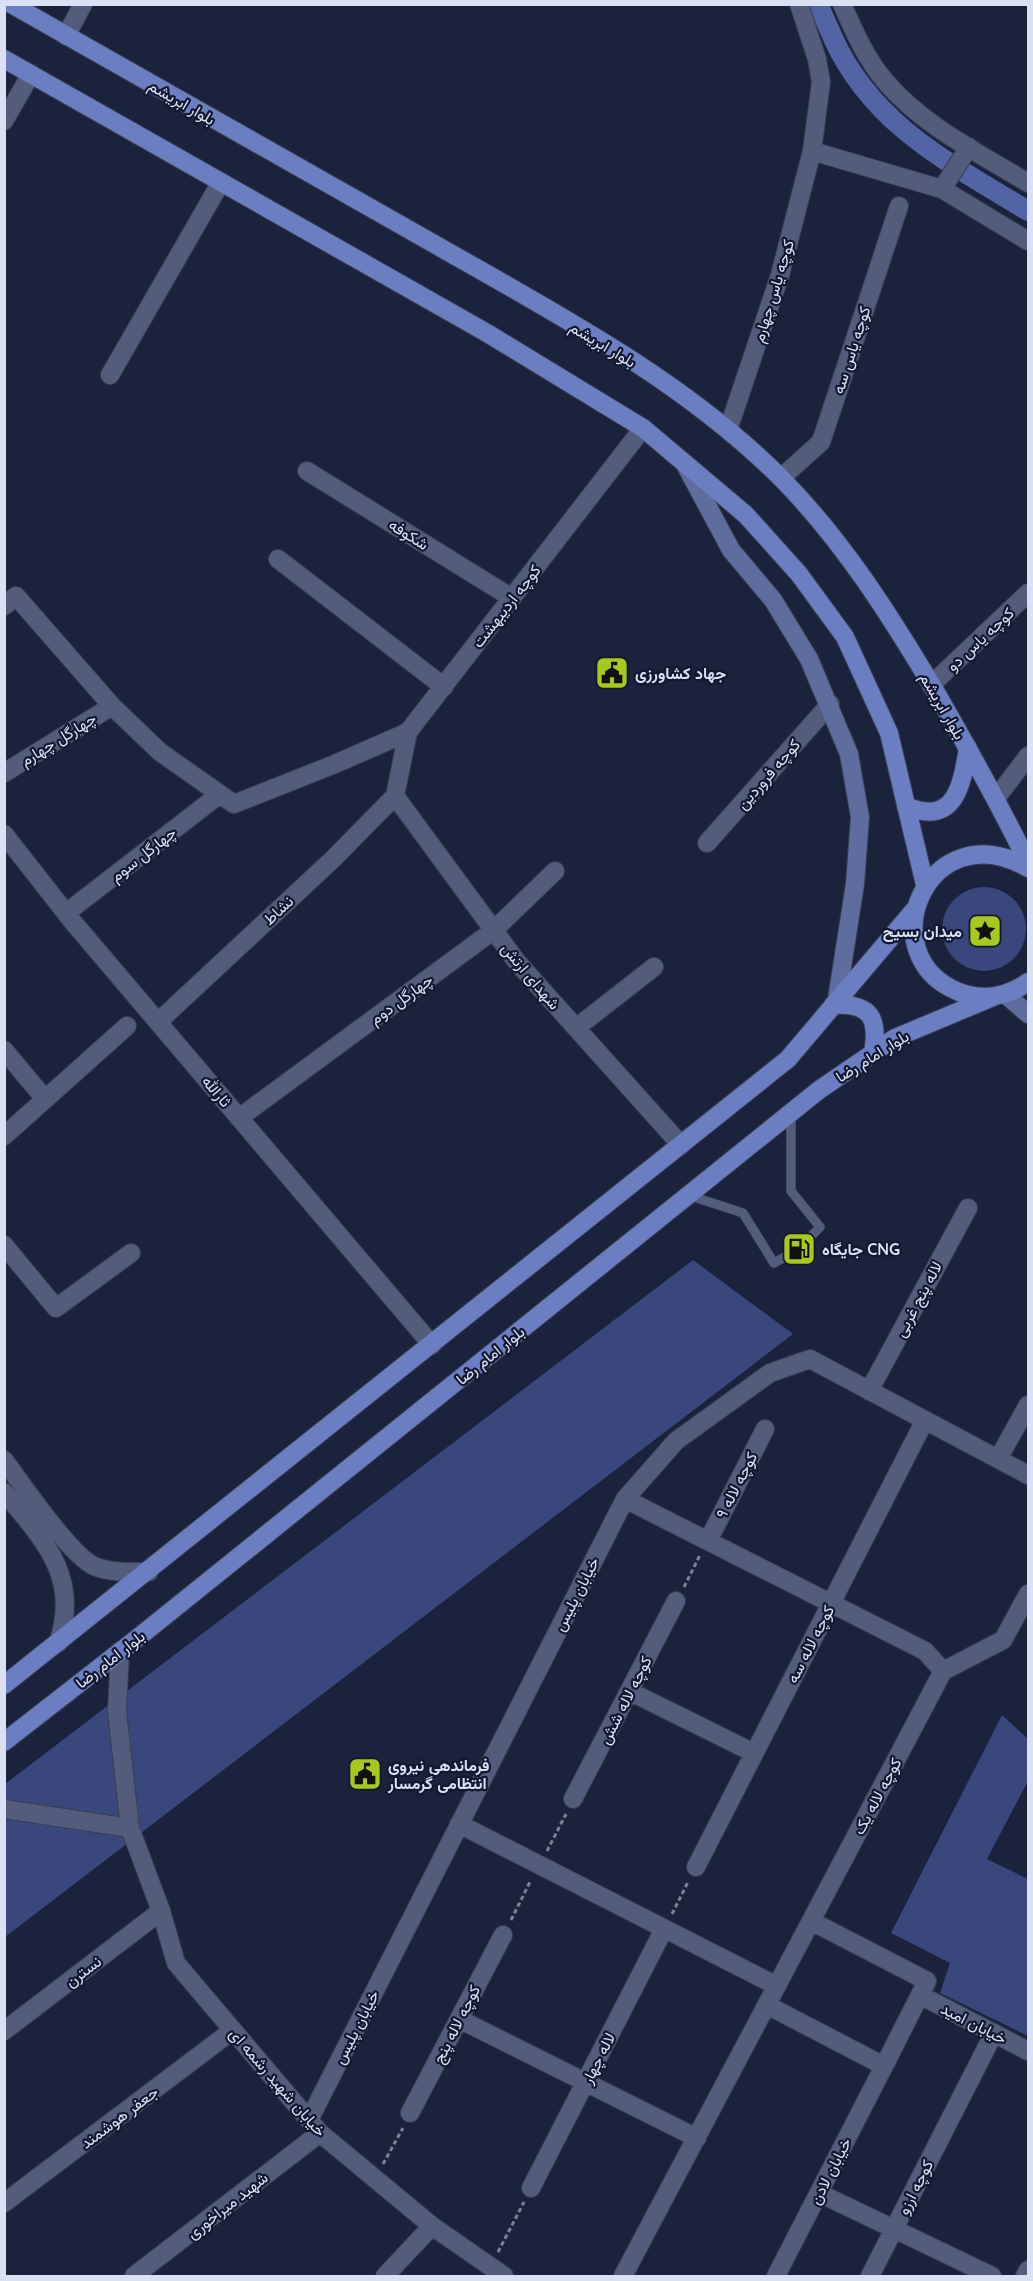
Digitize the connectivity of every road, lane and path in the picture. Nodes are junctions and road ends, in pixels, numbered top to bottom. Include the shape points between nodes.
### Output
1 (11, 4) edge
2 (83, 4) edge
3 (799, 4) edge
4 (842, 4) edge
5 (66, 36) junction
6 (4, 59) edge
7 (31, 74) junction
8 (4, 121) edge
9 (969, 147) junction
10 (812, 151) junction
11 (221, 182) junction
12 (1029, 183) edge
13 (942, 189) junction
14 (899, 206) dead end
15 (1029, 241) edge
16 (110, 375) dead end
17 (643, 428) junction
18 (728, 430) junction
19 (686, 466) junction
20 (307, 471) dead end
21 (781, 478) junction
22 (278, 559) dead end
23 (1029, 593) edge
24 (512, 598) junction
25 (10, 601) edge
26 (931, 685) junction
27 (444, 687) junction
28 (830, 704) junction
29 (112, 706) junction
30 (408, 732) junction
31 (968, 748) junction
32 (1029, 756) edge
33 (4, 773) edge
34 (220, 794) junction
35 (395, 796) junction
36 (997, 798) junction
37 (906, 806) junction
38 (4, 834) edge
39 (707, 843) dead end
40 (1029, 865) edge
41 (555, 871) dead end
42 (925, 885) junction
43 (915, 909) junction
44 (66, 913) junction
45 (494, 930) junction
46 (654, 967) dead end
47 (1029, 982) edge
48 (999, 996) junction
49 (835, 1002) junction
50 (1029, 1014) edge
51 (158, 1022) junction
52 (127, 1026) dead end
53 (576, 1028) junction
54 (4, 1050) edge
55 (873, 1053) junction
56 (45, 1099) junction
57 (790, 1113) junction
58 (239, 1118) junction
59 (4, 1136) edge
60 (681, 1145) junction
61 (688, 1195) junction
62 (968, 1208) dead end
63 (4, 1245) edge
64 (131, 1253) dead end
65 (432, 1345) junction
66 (869, 1391) junction
67 (1029, 1405) edge
68 (925, 1420) junction
69 (765, 1430) dead end
70 (998, 1459) junction
71 (4, 1460) edge
72 (1029, 1475) edge
73 (16, 1497) edge
74 (625, 1498) junction
75 (708, 1541) junction
76 (149, 1572) junction
77 (1029, 1594) edge
78 (676, 1601) joint
79 (831, 1603) junction
80 (58, 1643) junction
81 (120, 1651) junction
82 (943, 1671) junction
83 (4, 1685) edge
84 (629, 1691) junction
85 (4, 1742) edge
86 (754, 1753) junction
87 (573, 1799) dead end
88 (4, 1809) edge
89 (459, 1824) junction
90 (130, 1828) junction
91 (696, 1867) joint
92 (161, 1911) junction
93 (811, 1921) junction
94 (664, 1929) junction
95 (503, 1935) dead end
96 (777, 1986) junction
97 (920, 1995) junction
98 (767, 2005) junction
99 (459, 2019) junction
100 (233, 2030) junction
101 (4, 2031) edge
102 (994, 2033) junction
103 (1029, 2051) edge
104 (884, 2066) junction
105 (585, 2082) junction
106 (410, 2113) joint
107 (314, 2126) junction
108 (697, 2138) junction
109 (376, 2179) junction
110 (531, 2187) joint
111 (819, 2193) junction
112 (4, 2203) edge
113 (432, 2226) junction
114 (894, 2229) junction
115 (1029, 2270) edge
116 (497, 2272) edge
117 (134, 2277) edge
118 (385, 2277) edge
119 (623, 2277) edge
120 (776, 2277) edge
121 (870, 2277) edge
122 (992, 2277) edge
123 (1025, 2277) edge

1 - 5 main road, بلوار ابریشم
2 - 5 street
3 - 10 street, کوچه یاس چهارم via 818,59 821,82
4 - 9 street via 860,44 884,80 915,112
5 - 18 main road, بلوار ابریشم via 512,289 671,385
6 - 7 main road
7 - 8 street
7 - 11 main road
9 - 12 street
9 - 13 street
10 - 13 street
10 - 18 street, کوچه یاس چهارم via 780,275
11 - 16 street
11 - 17 main road via 487,333
13 - 15 street
14 - 21 street, کوچه یاس سه via 821,442
17 - 19 main road
17 - 24 street, کوچه اردیبهشت
18 - 21 main road, بلوار ابریشم
19 - 28 main road via 730,550 772,600 809,659
19 - 37 main road via 746,515 799,574 845,637 889,733
20 - 24 street, شکوفه
21 - 26 main road, بلوار ابریشم via 837,541 887,610
22 - 27 street
23 - 26 street, کوچه یاس دو
24 - 27 street, کوچه اردیبهشت
25 - 29 street
26 - 31 main road, بلوار ابریشم
27 - 30 street, کوچه اردیبهشت
28 - 39 street, کوچه فروردین
28 - 49 main road via 849,754 860,817 855,884
29 - 33 street, چهارگل چهارم
29 - 34 street via 160,752
30 - 34 street via 234,804
30 - 35 street, کوچه اردیبهشت
31 - 36 main road, بلوار ابریشم
31 - 37 main road via 961,786 954,800 938,810 922,812
32 - 36 street
34 - 44 street, چهارگل سوم
35 - 45 street, شهدای ارتش
35 - 51 street, نشاط
36 - 40 main road, بلوار ابریشم
37 - 42 main road
38 - 44 street, ثارالله
40 - 42 main road via 987,853 963,856 942,868
41 - 45 street, چهارگل دوم
42 - 43 main road
43 - 48 main road via 916,943 931,973 970,996
43 - 49 main road
44 - 51 street, ثارالله
45 - 53 street, شهدای ارتش
45 - 58 street, چهارگل دوم
46 - 53 street
47 - 48 main road, بلوار امام رضا
48 - 50 main road
48 - 55 main road, بلوار امام رضا via 895,1038
49 - 55 main road via 871,1014 876,1025
49 - 60 main road via 788,1059
51 - 58 street, ثارالله
52 - 56 street
53 - 60 street, شهدای ارتش
54 - 56 street
55 - 57 main road, بلوار امام رضا
56 - 59 street
57 - 61 main road, بلوار امام رضا
57 - 61 lane via 791,1191 820,1227 799,1249 774,1263 743,1213
58 - 65 street, ثارالله
60 - 65 main road
61 - 81 main road, بلوار امام رضا
62 - 66 street, لاله پنج غربی
63 - 64 street via 56,1308
65 - 76 main road
66 - 68 street, خیابان پلیس
66 - 74 street, خیابان پلیس via 810,1359 770,1373 676,1441
67 - 70 street
68 - 70 street, خیابان پلیس
68 - 79 street, کوچه لاله سه
69 - 75 street, کوچه لاله ۹
70 - 72 street, خیابان پلیس
71 - 73 street
73 - 76 street via 93,1566
73 - 80 street via 48,1544 61,1577 67,1611
74 - 75 street
74 - 89 street, خیابان پلیس
75 - 78 path
75 - 79 street
76 - 80 main road
77 - 82 street via 1004,1640
78 - 84 street, کوچه لاله شش
79 - 82 street via 926,1651
79 - 86 street, کوچه لاله سه
80 - 83 main road
81 - 85 main road, بلوار امام رضا
81 - 90 street, خیابان شهید رشمه ای via 117,1711
82 - 93 street, کوچه لاله یک
84 - 86 street
84 - 87 street, کوچه لاله شش
86 - 91 street, کوچه لاله سه
88 - 90 street
89 - 94 street
89 - 107 street, خیابان پلیس
90 - 92 street, خیابان شهید رشمه ای
91 - 94 path
92 - 100 street, خیابان شهید رشمه ای via 176,1963
92 - 101 street, نسترن
93 - 96 street, کوچه لاله یک
93 - 97 street via 927,1982
94 - 96 street
94 - 105 street, لاله چهار
95 - 99 street, کوچه لاله پنج
96 - 98 street, کوچه لاله یک
97 - 102 street, خیابان امید
97 - 104 street, خیابان لادن
98 - 104 street
98 - 108 street, کوچه لاله یک
99 - 105 street
99 - 106 street, کوچه لاله پنج
100 - 107 street, خیابان شهید رشمه ای
100 - 112 street, جعفر هوشمند
102 - 103 street, خیابان امید
102 - 114 street, کوچه ارزو
104 - 111 street, خیابان لادن
105 - 108 street
105 - 110 street, لاله چهار
106 - 109 path
107 - 109 street, خیابان شهید رشمه ای
107 - 117 street, شهید میراخوری
108 - 119 street
109 - 113 street, خیابان شهید رشمه ای
110 - 116 path
111 - 114 street
111 - 120 street, خیابان لادن
113 - 116 street, خیابان شهید رشمه ای
113 - 118 street
114 - 121 street, کوچه ارزو
114 - 122 street
115 - 123 street

